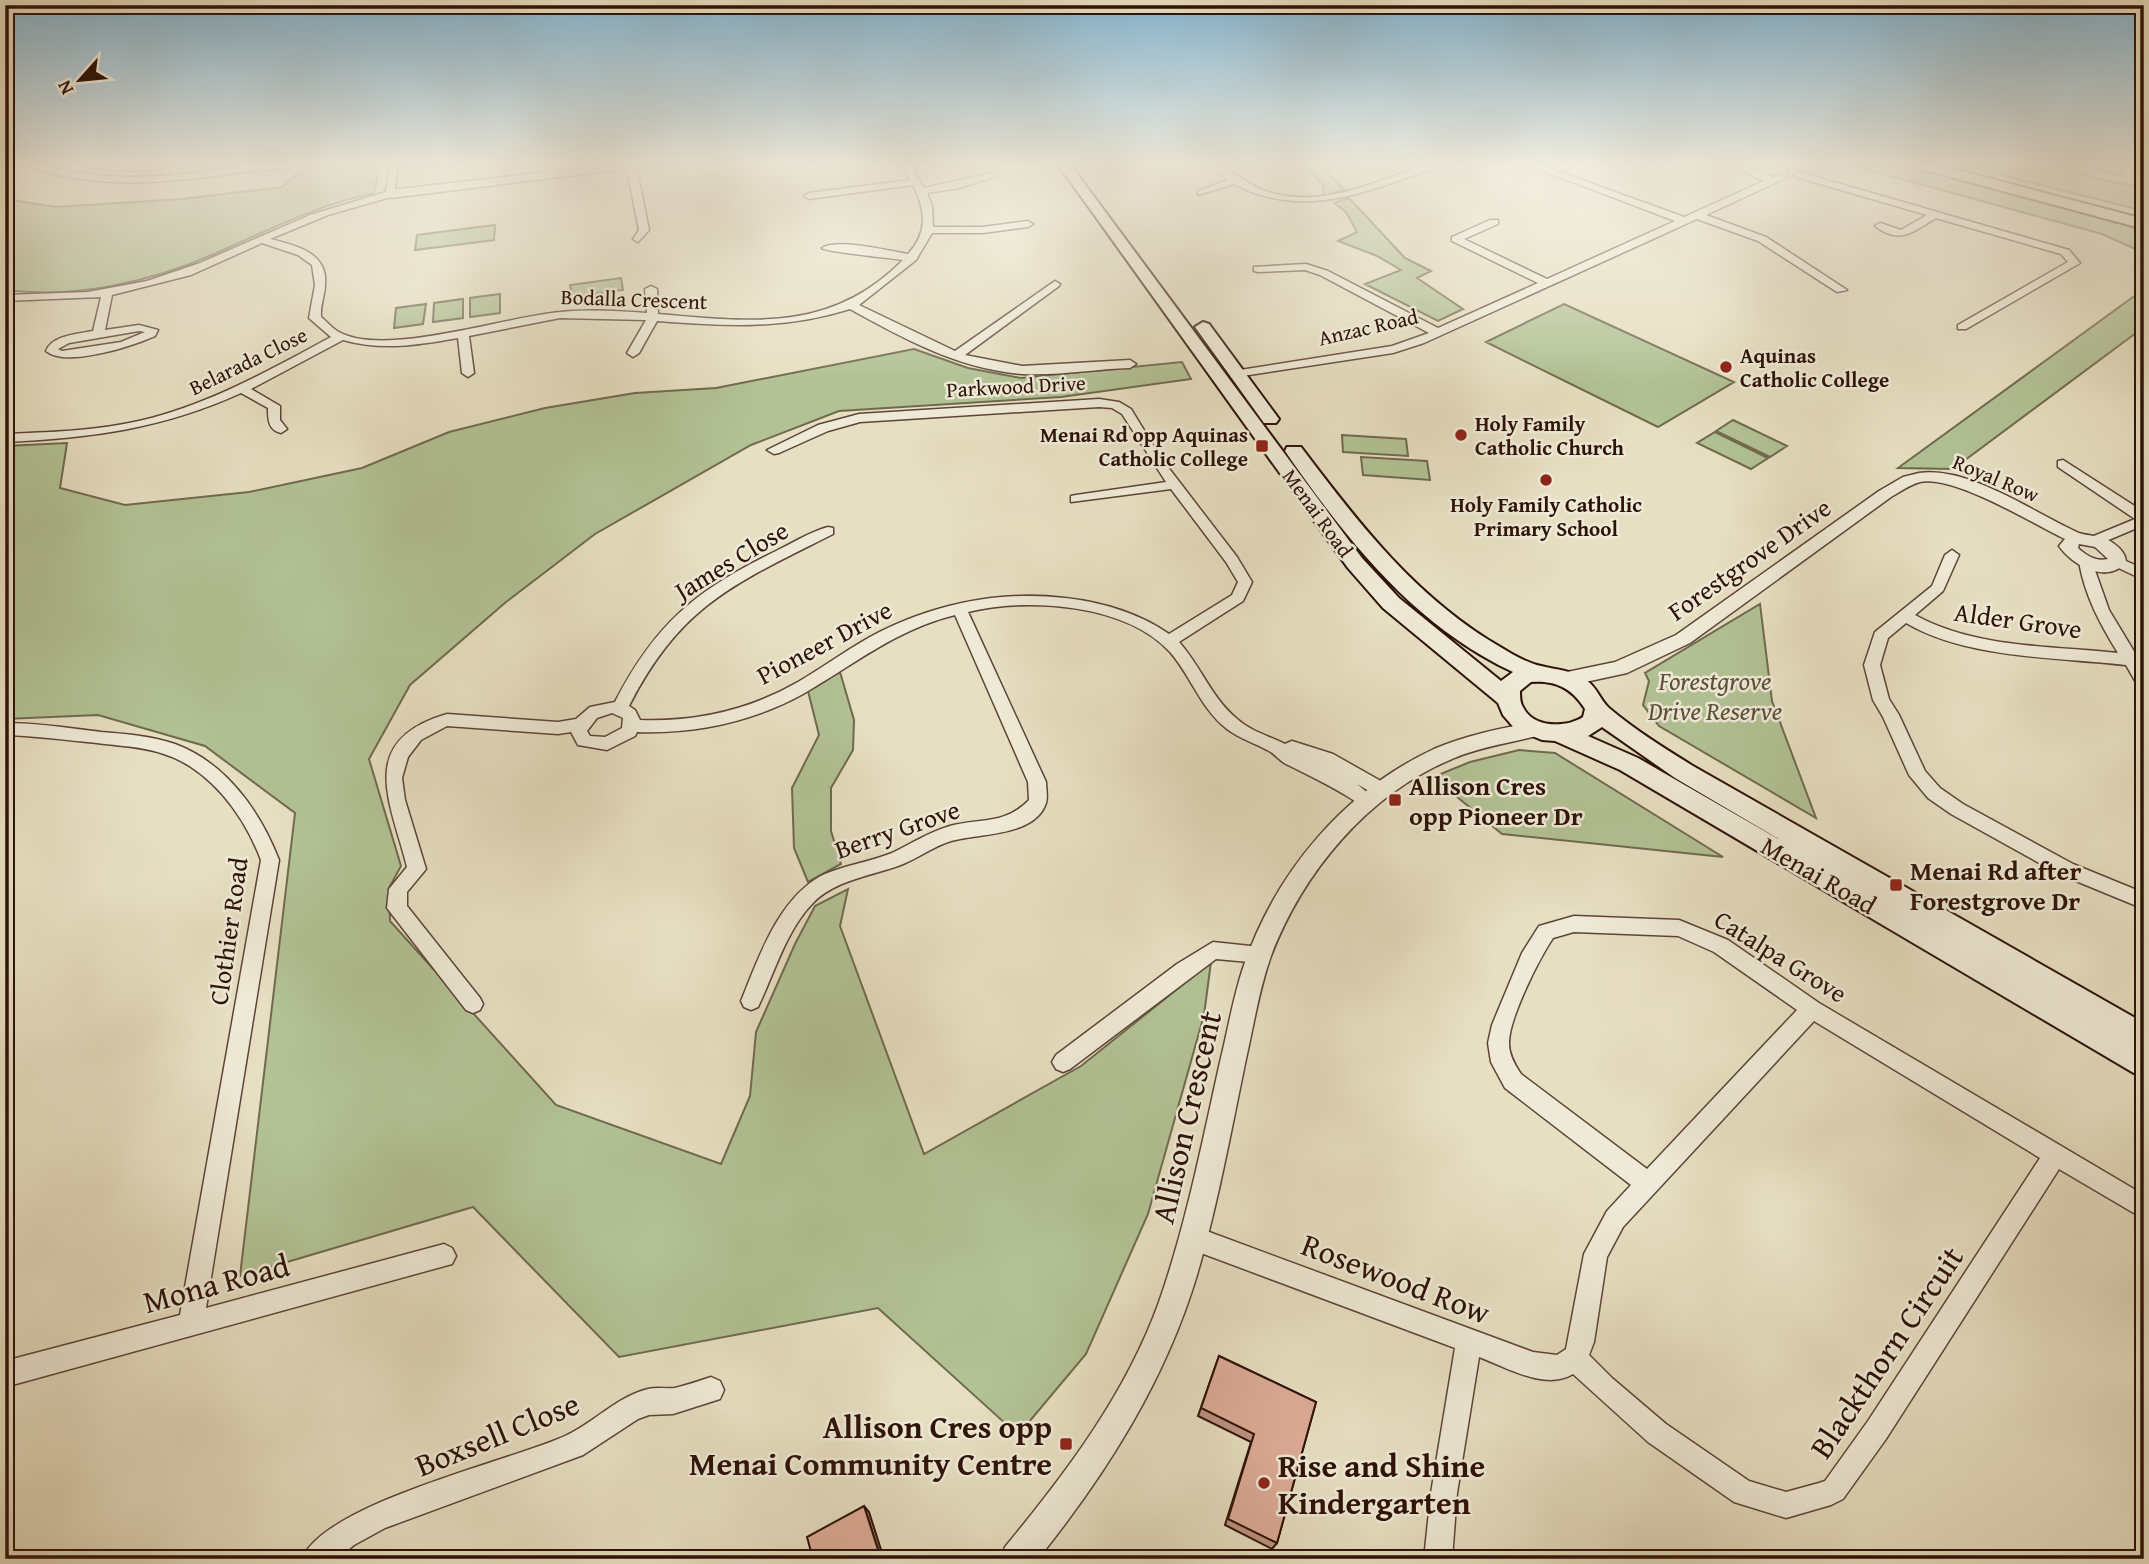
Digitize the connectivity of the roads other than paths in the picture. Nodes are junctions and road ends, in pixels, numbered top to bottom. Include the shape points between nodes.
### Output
1 (270, 236) edge
2 (640, 236) edge
3 (926, 236) edge
4 (1120, 236) edge
5 (1127, 236) edge
6 (1464, 236) edge
7 (1654, 236) edge
8 (1754, 236) edge
9 (2011, 236) edge
10 (638, 239) dead end
11 (261, 240) junction
12 (827, 248) dead end
13 (912, 258) junction
14 (1258, 269) dead end
15 (1055, 284) dead end
16 (1549, 284) junction
17 (651, 289) dead end
18 (1841, 290) dead end
19 (107, 293) junction
20 (5, 299) edge
21 (851, 305) junction
22 (653, 317) junction
23 (1962, 327) dead end
24 (463, 333) junction
25 (1438, 333) junction
26 (98, 334) junction
27 (340, 337) junction
28 (633, 353) dead end
29 (956, 356) junction
30 (1130, 364) dead end
31 (468, 373) dead end
32 (1230, 375) junction
33 (243, 389) junction
34 (281, 429) dead end
35 (5, 439) edge
36 (774, 450) dead end
37 (2063, 464) dead end
38 (1903, 483) joint
39 (1174, 485) junction
40 (1076, 499) dead end
41 (2144, 519) edge
42 (828, 531) dead end
43 (2081, 541) junction
44 (1952, 555) dead end
45 (2086, 562) junction
46 (2118, 562) junction
47 (2144, 575) edge
48 (960, 610) junction
49 (1903, 615) junction
50 (1169, 641) junction
51 (2131, 660) junction
52 (1620, 668) junction
53 (1537, 674) junction
54 (1567, 679) junction
55 (2144, 682) edge
56 (1508, 702) junction
57 (1594, 704) junction
58 (620, 708) junction
59 (580, 724) junction
60 (632, 726) junction
61 (5, 729) edge
62 (1536, 729) junction
63 (1563, 735) junction
64 (1472, 741) junction
65 (1374, 794) junction
66 (2144, 901) edge
67 (1260, 955) junction
68 (751, 1001) dead end
69 (472, 1004) dead end
70 (1812, 1009) junction
71 (2144, 1038) edge
72 (1063, 1062) dead end
73 (2144, 1066) edge
74 (2056, 1154) junction
75 (1648, 1184) junction
76 (2144, 1208) edge
77 (1193, 1238) junction
78 (444, 1256) dead end
79 (191, 1324) junction
80 (1469, 1341) junction
81 (1575, 1358) junction
82 (5, 1374) edge
83 (711, 1390) dead end
84 (316, 1559) edge
85 (1017, 1559) edge
86 (1438, 1559) edge

1 - 11 street
2 - 10 street
3 - 13 street, Bodalla Crescent
4 - 32 main road, Menai Road
5 - 32 main road, Menai Road
6 - 16 street via 1456,240
7 - 16 street, Anzac Road
8 - 18 street
9 - 23 street via 2065,252 2075,263
11 - 19 street via 170,279
11 - 27 street via 318,263 315,318
12 - 13 street
13 - 21 street, Bodalla Crescent
14 - 25 street via 1306,268 1324,273
15 - 29 street
16 - 25 street, Anzac Road
17 - 22 street
19 - 20 street
19 - 26 street
21 - 22 street, Bodalla Crescent via 766,323
21 - 29 street
22 - 24 street, Bodalla Crescent via 563,314
22 - 28 street
24 - 27 street, Bodalla Crescent via 394,343
24 - 31 street
25 - 32 street, Anzac Road via 1393,349
26 - 26 street via 139,328 152,330 146,338 124,345 68,354 52,351 66,340
27 - 33 street, Belarada Close
29 - 30 street via 1020,370
32 - 53 main road, Menai Road via 1393,577 1460,635
32 - 56 main road, Menai Road via 1329,529 1391,603
33 - 34 street via 274,406 274,421
33 - 35 street, Belarada Close via 144,425
36 - 39 street, Parkwood Drive via 859,418 1100,402 1127,412
37 - 41 street
38 - 43 street, Royal Row via 1947,488
38 - 52 street, Forestgrove Drive via 1683,639
39 - 40 street
39 - 50 street, Parkwood Drive via 1245,582 1238,597
41 - 43 street
42 - 58 street, James Close via 738,579 681,618 639,671
43 - 45 street via 2074,555
43 - 46 street via 2111,549
44 - 49 street via 1938,588
45 - 46 street via 2106,566
45 - 51 street via 2104,621
46 - 47 street
48 - 50 street, Pioneer Drive via 1019,600 1063,600 1116,613
48 - 60 street, Pioneer Drive via 903,628 782,698 743,714 687,727
48 - 68 street, Berry Grove via 1037,782 1038,802 1024,817 1001,826 952,833 898,858 831,880 805,898 774,946
49 - 51 street, Alder Grove via 1963,642
49 - 66 street via 1881,636 1872,665 1881,700 1919,775 1945,802 2066,869
50 - 65 street, Pioneer Drive via 1227,721 1289,758
51 - 55 street
52 - 54 street
52 - 57 street
53 - 54 main road
53 - 56 main road via 1514,681 1508,688
54 - 57 main road
56 - 62 main road via 1518,718
56 - 64 street
57 - 63 main road via 1593,722
57 - 71 main road, Menai Road via 1630,737 1684,772
58 - 59 street via 597,710
58 - 60 street via 631,715
59 - 60 street via 584,741 598,745 615,741
59 - 69 street via 558,728 433,722 409,740 399,760 394,788 416,869 398,889 397,908
61 - 79 street, Clothier Road via 132,741 172,750 204,770 250,817 270,860
62 - 63 main road
62 - 64 street
63 - 73 main road, Menai Road via 1629,764
64 - 65 street, Allison Crescent via 1417,766
65 - 67 street, Allison Crescent via 1340,827 1301,877
67 - 72 street via 1213,950
67 - 77 street, Allison Crescent
70 - 74 street, Catalpa Grove
70 - 75 street
70 - 75 street, Catalpa Grove via 1721,946 1679,928 1574,924 1546,932 1532,953 1502,1025 1498,1043 1502,1062 1513,1081
74 - 76 street, Catalpa Grove
74 - 81 street, Blackthorn Circuit via 1877,1430 1834,1490 1822,1496 1786,1505 1743,1493 1657,1433
75 - 81 street via 1615,1219 1596,1254 1582,1342
77 - 80 street, Rosewood Row
77 - 85 street, Allison Crescent via 1166,1321 1128,1401 1099,1451
78 - 79 street, Mona Road
79 - 82 street, Mona Road
80 - 81 street, Rosewood Row via 1533,1366 1559,1368
80 - 86 street
83 - 84 street, Boxsell Close via 628,1410 574,1446 378,1517 344,1535

